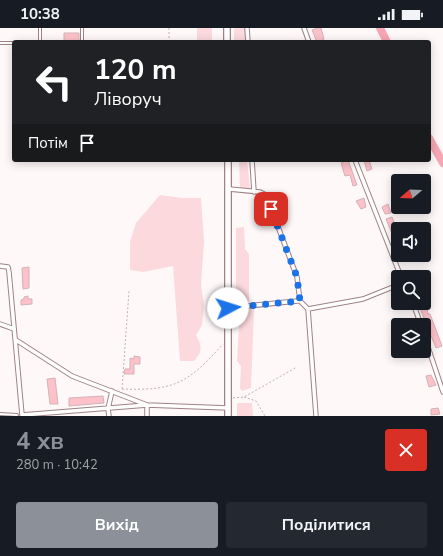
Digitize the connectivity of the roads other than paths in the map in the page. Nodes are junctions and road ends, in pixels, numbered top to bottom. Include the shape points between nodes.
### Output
1 (40, 28) edge
2 (82, 28) edge
3 (227, 28) edge
4 (247, 28) edge
5 (304, 28) edge
6 (40, 40) edge
7 (82, 40) edge
8 (227, 40) edge
9 (248, 40) edge
10 (308, 40) edge
11 (0, 43) edge
12 (12, 43) edge
13 (228, 162) edge
14 (252, 162) edge
15 (356, 162) edge
16 (228, 190) junction
17 (254, 192) junction
18 (0, 266) edge
19 (398, 270) edge
20 (391, 288) edge
21 (300, 301) junction
22 (228, 308) junction
23 (308, 309) junction
24 (0, 324) edge
25 (14, 329) junction
26 (16, 340) junction
27 (431, 356) edge
28 (112, 391) junction
29 (443, 392) edge
30 (147, 405) junction
31 (228, 408) junction
32 (108, 409) junction
33 (88, 410) junction
34 (0, 414) edge
35 (25, 415) edge
36 (17, 416) edge
37 (88, 416) edge
38 (109, 416) edge
39 (147, 416) edge
40 (228, 416) edge
41 (316, 416) edge

1 - 6 lane
2 - 7 lane
3 - 8 main road
4 - 9 street
5 - 10 street
11 - 12 lane
13 - 16 main road
14 - 17 street
15 - 19 street
16 - 17 street
16 - 22 main road
17 - 21 street via 266,195 297,277
18 - 25 street via 8,267
20 - 23 street via 363,299
21 - 22 street
21 - 23 street
22 - 31 main road
23 - 41 street
24 - 25 street
25 - 26 street
26 - 28 street via 72,376
26 - 35 street
27 - 29 street
28 - 30 street
28 - 32 street
30 - 31 street
30 - 32 street
30 - 39 street
31 - 40 main road
32 - 33 street
32 - 38 street
33 - 35 street
33 - 37 street
34 - 36 lane
35 - 36 lane

